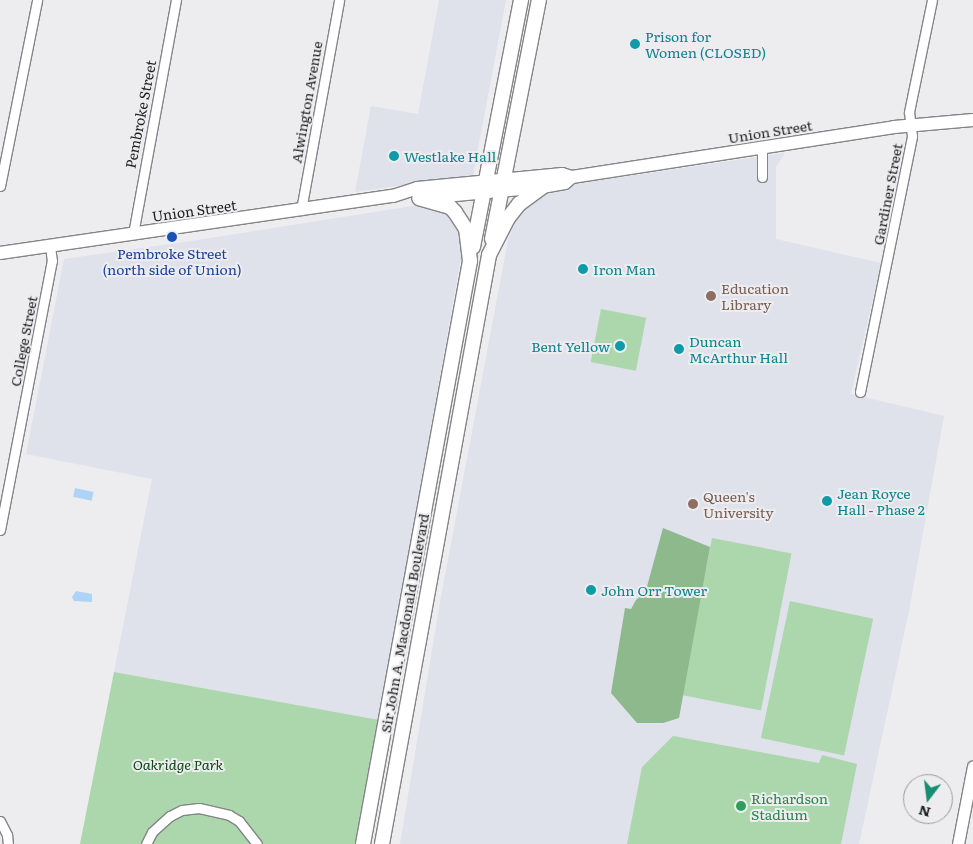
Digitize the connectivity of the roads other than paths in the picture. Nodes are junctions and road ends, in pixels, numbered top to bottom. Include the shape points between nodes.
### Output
1 (37, 0) edge
2 (176, 0) edge
3 (339, 0) edge
4 (521, 0) edge
5 (539, 0) edge
6 (932, 0) edge
7 (973, 120) edge
8 (910, 125) junction
9 (762, 147) junction
10 (572, 177) junction
11 (762, 177) dead end
12 (0, 186) edge
13 (502, 186) junction
14 (542, 187) junction
15 (484, 188) junction
16 (393, 196) junction
17 (419, 198) junction
18 (301, 210) junction
19 (133, 234) junction
20 (50, 246) junction
21 (0, 253) edge
22 (489, 255) junction
23 (470, 261) junction
24 (860, 392) dead end
25 (0, 530) edge
26 (973, 766) edge
27 (0, 821) edge
28 (8, 844) edge
29 (146, 844) edge
30 (257, 844) edge
31 (363, 844) edge
32 (382, 844) edge
33 (958, 844) edge

1 - 12 street
2 - 19 street, Pembroke Street
3 - 18 street, Alwington Avenue
4 - 15 main road
5 - 13 main road
6 - 8 street, Gardiner Street via 909,112
7 - 8 main road, Union Street
8 - 9 main road, Union Street
8 - 24 street, Gardiner Street via 912,136
9 - 10 main road, Union Street
9 - 11 street
10 - 13 main road, Union Street via 562,174
10 - 14 main road, Union Street via 566,183
13 - 14 main road, Union Street
13 - 15 main road, Union Street
13 - 22 main road
14 - 22 main road via 519,204 508,218
15 - 16 main road, Union Street via 417,188
15 - 17 main road, Union Street
15 - 23 main road
16 - 17 main road, Union Street
16 - 18 main road, Union Street
17 - 23 main road via 450,207 455,212 466,229
18 - 19 main road, Union Street
19 - 20 main road, Union Street
20 - 21 main road, Union Street
20 - 25 street, College Street via 52,261
22 - 32 main road, Sir John A. Macdonald Boulevard
23 - 31 main road, Sir John A. Macdonald Boulevard
26 - 33 street
27 - 28 street
29 - 30 street via 152,832 170,816 182,810 199,808 212,809 240,821

